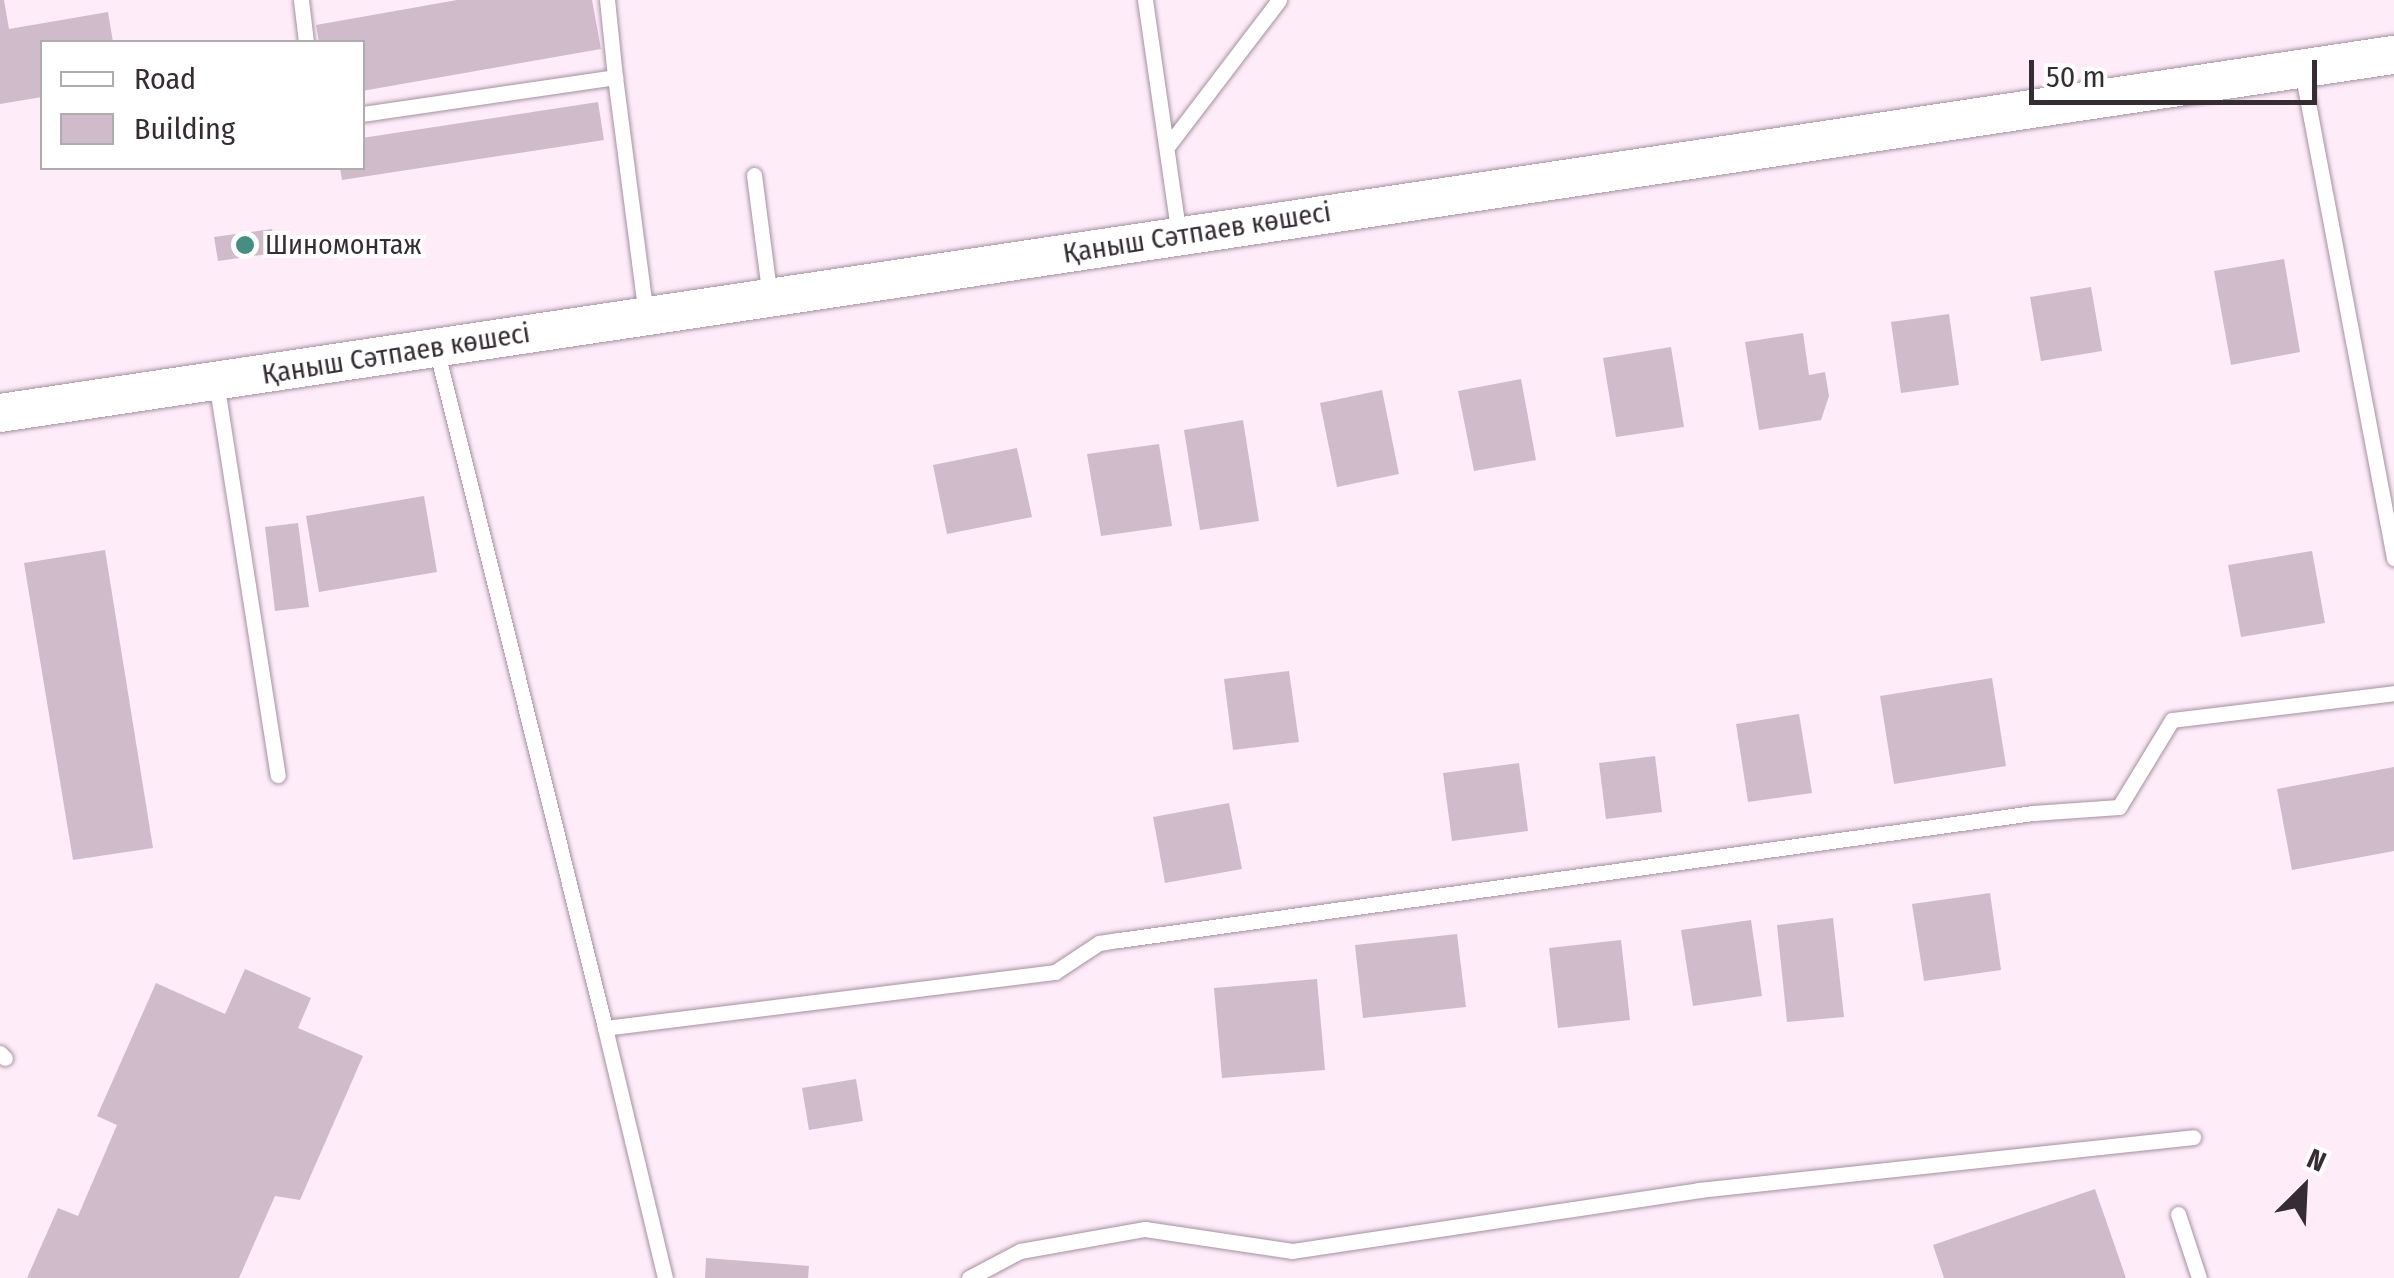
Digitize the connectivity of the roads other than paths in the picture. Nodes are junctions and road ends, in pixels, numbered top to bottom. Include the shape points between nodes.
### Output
1 (301, 0) edge
2 (607, 0) edge
3 (1145, 0) edge
4 (1279, 0) edge
5 (306, 40) edge
6 (2394, 54) edge
7 (2301, 67) junction
8 (616, 77) junction
9 (365, 114) edge
10 (1167, 147) junction
11 (754, 175) dead end
12 (1179, 236) junction
13 (770, 298) junction
14 (646, 316) junction
15 (436, 348) junction
16 (216, 381) junction
17 (0, 414) edge
18 (2394, 558) edge
19 (2394, 694) edge
20 (278, 774) dead end
21 (605, 1028) junction
22 (2193, 1137) dead end
23 (2178, 1214) dead end
24 (664, 1278) edge
25 (969, 1278) edge
26 (2199, 1278) edge

1 - 5 lane
2 - 8 lane
3 - 10 lane
4 - 10 lane
6 - 7 street, Қаныш Сәтпаев көшесі
7 - 12 street, Қаныш Сәтпаев көшесі
7 - 18 lane
8 - 9 lane
8 - 14 lane
10 - 12 lane
11 - 13 lane
12 - 13 street, Қаныш Сәтпаев көшесі
13 - 14 street, Қаныш Сәтпаев көшесі
14 - 15 street, Қаныш Сәтпаев көшесі
15 - 16 street, Қаныш Сәтпаев көшесі
15 - 21 lane
16 - 17 street, Қаныш Сәтпаев көшесі
16 - 20 lane
19 - 21 lane via 2172,720 2119,807 1119,940 1099,944 1054,972
21 - 24 lane
22 - 25 lane via 1699,1190 1292,1250 1145,1229 1020,1251
23 - 26 lane

